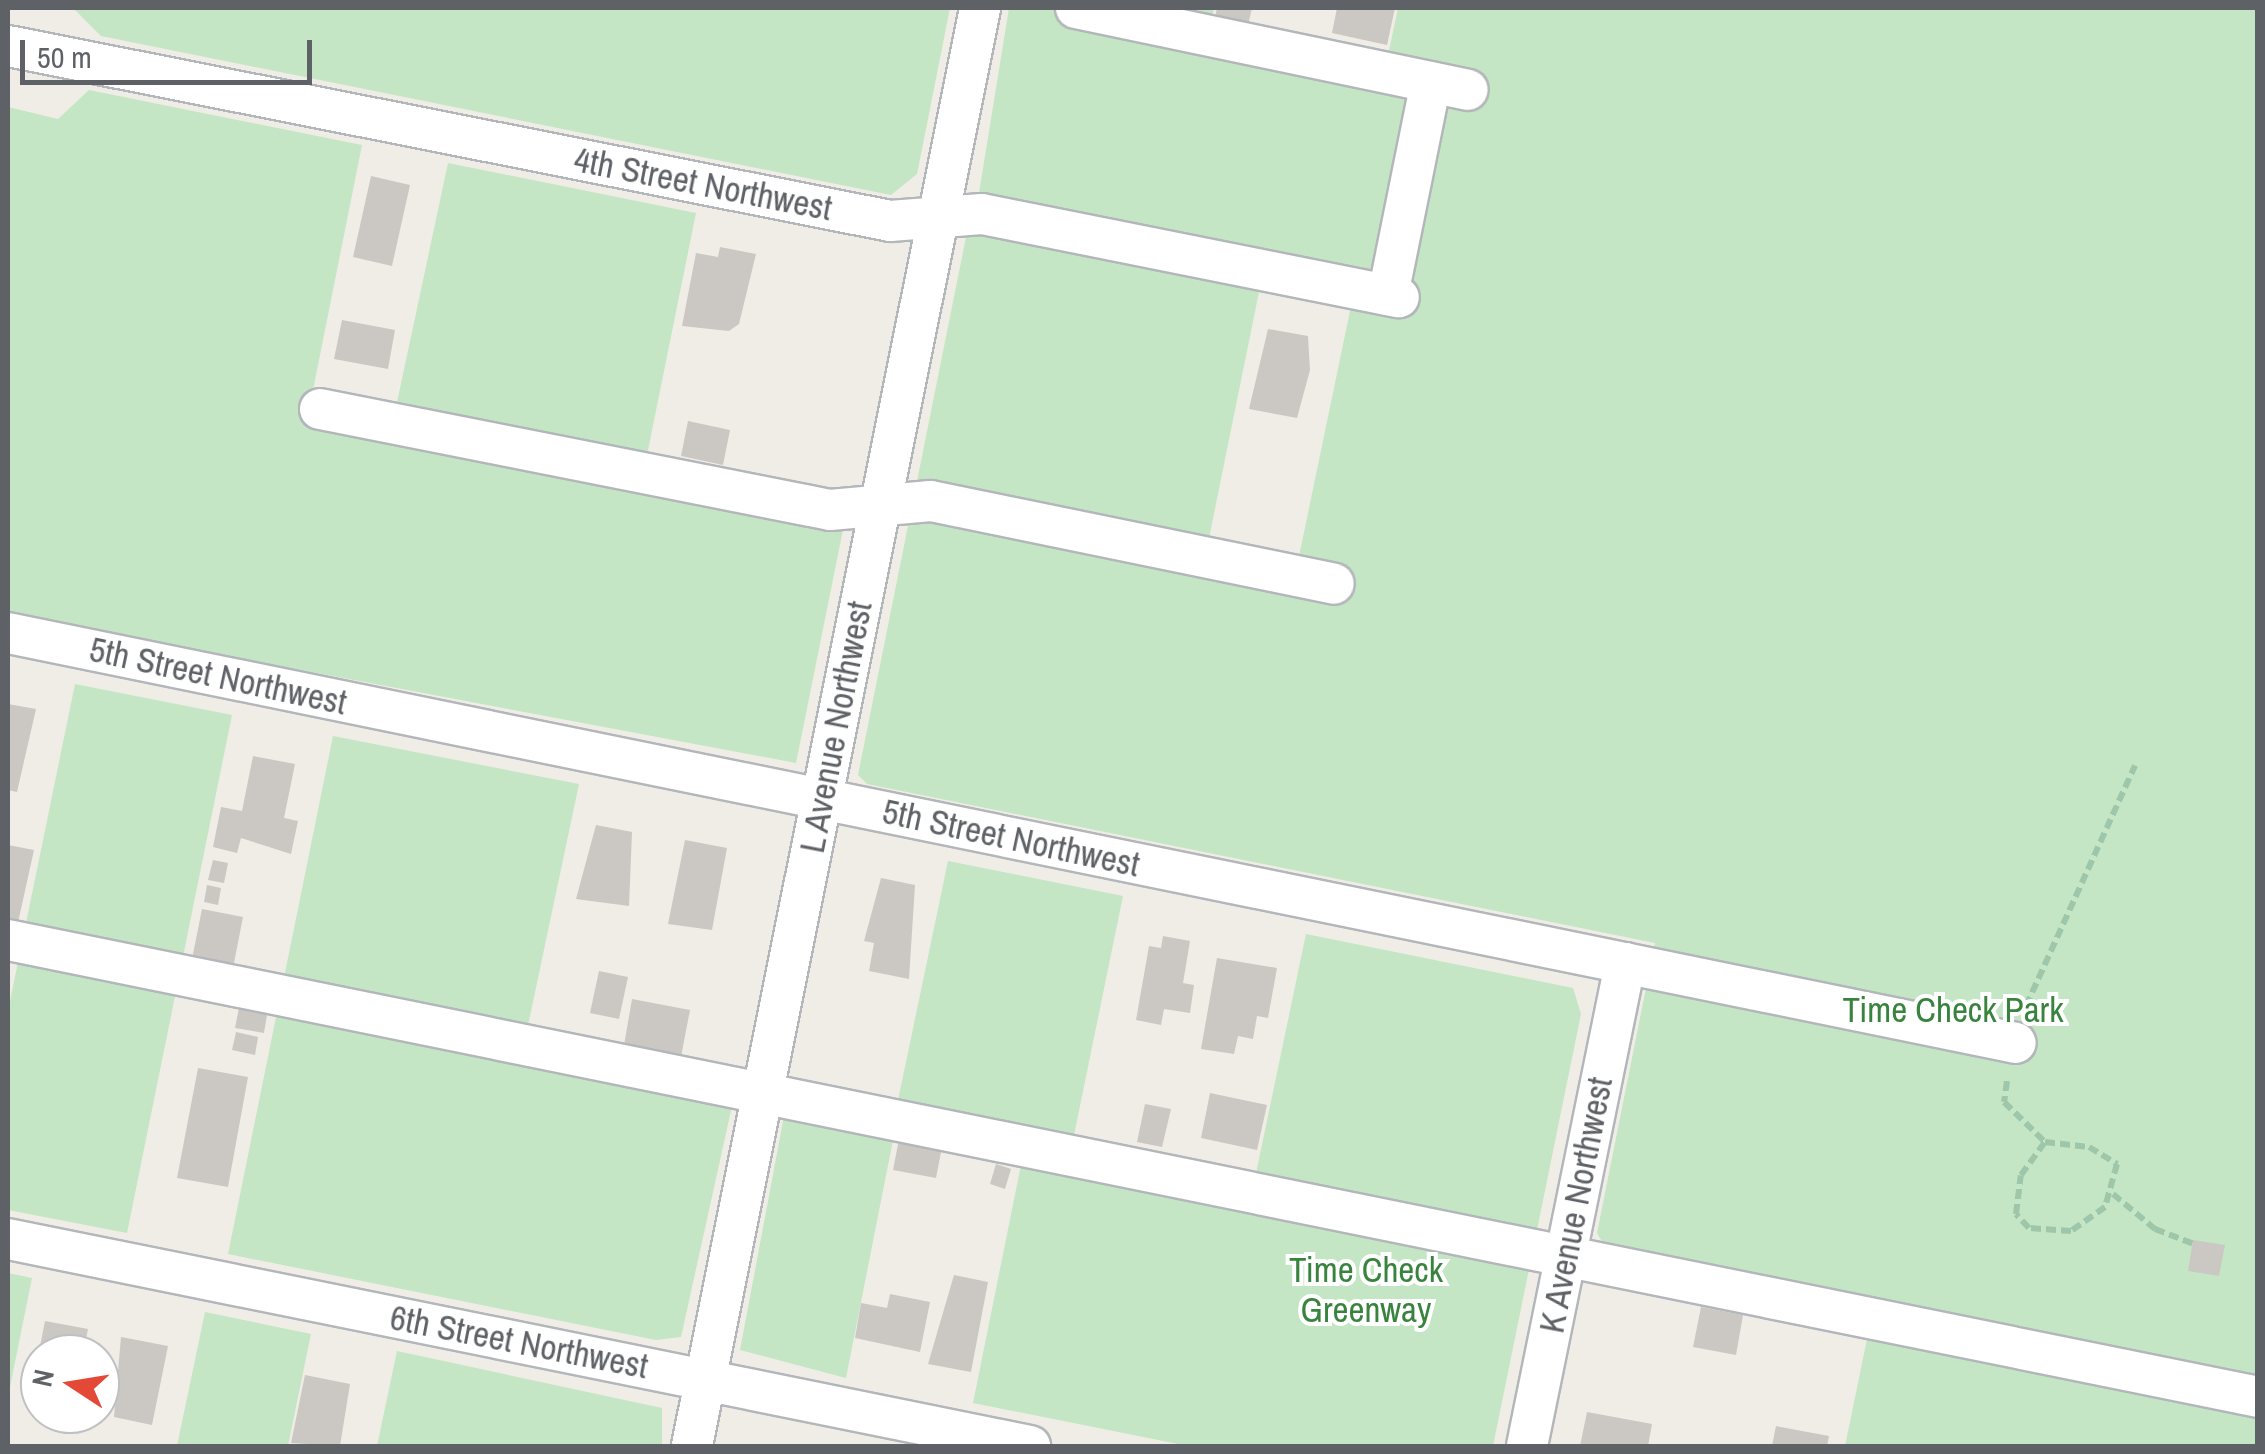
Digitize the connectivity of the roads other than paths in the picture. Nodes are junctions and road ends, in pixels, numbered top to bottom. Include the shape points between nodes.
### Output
1 (980, 8) edge
2 (1076, 8) edge
3 (8, 46) edge
4 (938, 218) junction
5 (320, 409) dead end
6 (882, 503) junction
7 (1334, 584) dead end
8 (8, 633) edge
9 (822, 800) junction
10 (8, 940) edge
11 (1625, 964) junction
12 (2016, 1043) road end
13 (761, 1096) junction
14 (8, 1240) edge
15 (1566, 1251) junction
16 (706, 1380) junction
17 (2258, 1396) edge
18 (692, 1446) edge
19 (1030, 1446) edge
20 (1527, 1446) edge

1 - 4 street, L Avenue Northwest
2 - 4 street, 4th Street Northwest via 1449,86 1394,296 1013,219
3 - 4 street, 4th Street Northwest via 890,221
4 - 6 street, L Avenue Northwest
5 - 6 street via 830,510
6 - 7 street via 931,501
6 - 9 street, L Avenue Northwest
8 - 9 street, 5th Street Northwest
9 - 11 street, 5th Street Northwest
9 - 13 street, L Avenue Northwest
10 - 13 street
11 - 12 street, 5th Street Northwest
11 - 15 street, K Avenue Northwest
13 - 15 street
13 - 16 street, L Avenue Northwest
14 - 16 street, 6th Street Northwest
15 - 17 street
15 - 20 street, K Avenue Northwest
16 - 18 street, L Avenue Northwest
16 - 19 street, 6th Street Northwest

